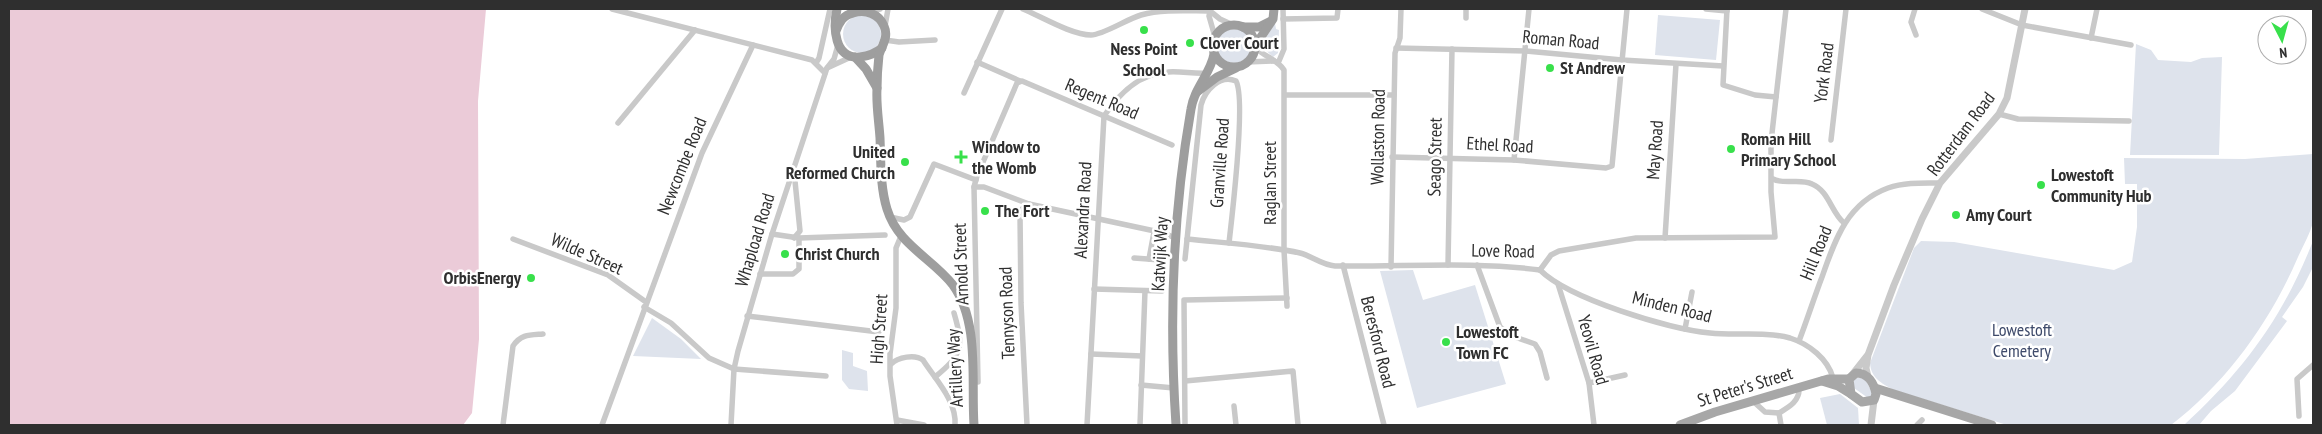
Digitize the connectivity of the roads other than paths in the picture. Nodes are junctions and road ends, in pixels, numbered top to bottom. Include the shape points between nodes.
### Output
1 (612, 9) edge
2 (830, 9) edge
3 (837, 9) edge
4 (880, 9) edge
5 (888, 9) edge
6 (1002, 9) edge
7 (1023, 9) edge
8 (1274, 9) edge
9 (1283, 9) edge
10 (1338, 9) edge
11 (1402, 9) edge
12 (1466, 9) edge
13 (1529, 9) edge
14 (1627, 9) edge
15 (1706, 9) edge
16 (1786, 9) edge
17 (1846, 9) edge
18 (1915, 9) edge
19 (1982, 9) edge
20 (2026, 9) edge
21 (2097, 9) edge
22 (855, 10) edge
23 (1727, 10) edge
24 (1210, 11) junction
25 (869, 12) junction
26 (1466, 18) dead end
27 (1273, 19) junction
28 (1283, 19) junction
29 (2022, 25) junction
30 (1237, 26) junction
31 (885, 27) junction
32 (695, 30) junction
33 (836, 31) junction
34 (1916, 34) dead end
35 (1215, 37) junction
36 (2091, 38) junction
37 (935, 40) dead end
38 (838, 43) junction
39 (884, 44) junction
40 (753, 45) junction
41 (2131, 45) dead end
42 (1255, 46) junction
43 (1396, 48) junction
44 (1452, 49) junction
45 (1526, 51) junction
46 (1214, 54) junction
47 (853, 57) junction
48 (1622, 60) junction
49 (1278, 61) junction
50 (977, 62) junction
51 (816, 63) junction
52 (1245, 64) junction
53 (1676, 64) junction
54 (1723, 66) junction
55 (826, 70) junction
56 (1207, 72) junction
57 (1018, 82) junction
58 (877, 88) junction
59 (1197, 92) junction
60 (964, 93) dead end
61 (1285, 95) junction
62 (1394, 95) junction
63 (1776, 97) junction
64 (1999, 114) junction
65 (1104, 116) junction
66 (2128, 121) dead end
67 (618, 123) dead end
68 (1831, 140) dead end
69 (1172, 145) dead end
70 (1392, 157) junction
71 (1450, 158) junction
72 (1514, 160) junction
73 (794, 167) junction
74 (976, 178) junction
75 (1773, 179) junction
76 (1940, 183) junction
77 (974, 187) junction
78 (1029, 204) junction
79 (890, 218) junction
80 (1097, 219) junction
81 (1844, 223) junction
82 (1154, 232) junction
83 (772, 234) junction
84 (885, 235) dead end
85 (901, 236) junction
86 (796, 238) junction
87 (1665, 238) junction
88 (513, 239) dead end
89 (1177, 239) junction
90 (1186, 239) junction
91 (1229, 244) junction
92 (1284, 250) junction
93 (1134, 258) dead end
94 (1149, 259) junction
95 (1160, 260) dead end
96 (1185, 260) dead end
97 (1343, 265) junction
98 (1448, 265) junction
99 (1476, 265) junction
100 (1391, 267) junction
101 (1540, 270) junction
102 (760, 274) junction
103 (1558, 284) junction
104 (1094, 289) junction
105 (1145, 291) junction
106 (1162, 291) dead end
107 (1692, 292) dead end
108 (1287, 298) junction
109 (645, 304) junction
110 (1287, 306) dead end
111 (954, 313) dead end
112 (747, 316) junction
113 (1685, 329) junction
114 (879, 332) dead end
115 (543, 334) dead end
116 (1799, 342) junction
117 (1091, 354) junction
118 (1868, 355) junction
119 (1142, 356) junction
120 (891, 364) junction
121 (1827, 364) junction
122 (2313, 365) edge
123 (734, 370) junction
124 (988, 370) dead end
125 (979, 371) junction
126 (1626, 375) dead end
127 (826, 376) dead end
128 (934, 377) junction
129 (1850, 377) junction
130 (1868, 377) junction
131 (1547, 378) dead end
132 (1833, 378) junction
133 (1184, 381) junction
134 (1821, 381) junction
135 (978, 382) dead end
136 (1589, 383) junction
137 (1141, 385) junction
138 (1174, 388) junction
139 (1799, 388) junction
140 (1875, 388) junction
141 (1851, 394) junction
142 (1898, 397) junction
143 (1874, 400) junction
144 (1754, 402) junction
145 (1862, 402) junction
146 (1234, 406) dead end
147 (1779, 413) junction
148 (1871, 416) junction
149 (2299, 416) dead end
150 (1922, 420) dead end
151 (897, 422) edge
152 (1176, 424) edge
153 (503, 425) edge
154 (602, 425) edge
155 (731, 425) edge
156 (924, 425) edge
157 (956, 425) edge
158 (974, 425) edge
159 (1028, 425) edge
160 (1087, 425) edge
161 (1140, 425) edge
162 (1185, 425) edge
163 (1236, 425) edge
164 (1298, 425) edge
165 (1384, 425) edge
166 (1594, 425) edge
167 (1680, 425) edge
168 (1781, 425) edge
169 (1871, 425) edge
170 (1917, 425) edge
171 (1992, 425) edge

1 - 32 street
2 - 51 street
3 - 33 highway
4 - 25 street
5 - 31 street
6 - 50 street
7 - 24 street via 1090,35 1149,14
8 - 27 highway
9 - 28 street, Raglan Street
10 - 28 street via 1337,18
11 - 43 street, Wollaston Road
12 - 26 street
13 - 45 street
14 - 48 street
15 - 23 street
16 - 63 street
17 - 68 street, York Road
18 - 34 street via 1911,22
19 - 29 street
20 - 29 street, Rotterdam Road
21 - 36 street
22 - 25 highway
22 - 33 highway via 843,18
23 - 54 street
24 - 30 street via 1220,20
24 - 35 street
25 - 31 highway
27 - 30 highway via 1258,27
27 - 42 highway
28 - 49 street, Raglan Street via 1284,49
29 - 36 street
29 - 64 street, Rotterdam Road via 2009,90
30 - 35 highway via 1221,30
30 - 42 highway via 1251,35
31 - 39 highway
32 - 40 street
32 - 67 street
33 - 38 highway
35 - 46 highway
36 - 41 street
37 - 39 street
38 - 47 highway via 846,54
38 - 55 street, Whapload Road via 837,54
39 - 47 highway via 870,55
39 - 58 highway, Artillery Way
40 - 51 street
40 - 109 street, Newcombe Road via 702,153
42 - 49 street via 1264,56
42 - 52 highway
43 - 44 street, Roman Road
43 - 62 street, Wollaston Road
44 - 45 street, Roman Road
44 - 71 street, Seago Street
45 - 48 street, Roman Road
45 - 72 street
46 - 52 highway via 1226,66
46 - 56 highway, Katwijk Way
47 - 55 street
47 - 58 highway via 866,69
48 - 53 street, Roman Road
48 - 72 street, Ethel Road via 1613,163 1606,168
49 - 52 street
49 - 61 street, Raglan Street via 1284,70
50 - 57 street, Regent Road
50 - 60 street
51 - 55 street
52 - 59 highway via 1217,77
53 - 54 street, Roman Road
53 - 87 street, May Road
54 - 63 street via 1722,82 1725,86
55 - 73 street, Whapload Road
56 - 59 highway, Katwijk Way
56 - 65 street via 1152,75 1123,91
57 - 65 street, Regent Road
57 - 74 street, Arnold Street
58 - 79 highway, Artillery Way via 882,184
59 - 89 highway, Katwijk Way via 1188,124
61 - 62 street
61 - 92 street, Raglan Street
62 - 70 street, Wollaston Road
63 - 75 street via 1771,142
64 - 66 street via 2018,119
64 - 76 street, Rotterdam Road
65 - 69 street, Regent Road
65 - 80 street, Alexandra Road
70 - 71 street, Ethel Road
70 - 100 street, Wollaston Road
71 - 72 street, Ethel Road
71 - 98 street, Seago Street
73 - 83 street, Whapload Road
73 - 86 street via 800,232
74 - 77 street, Arnold Street
74 - 79 street via 934,164 910,217 904,220
75 - 81 street via 1812,184 1826,195
75 - 87 street, Love Road via 1775,237
76 - 81 street, Hill Road via 1904,184 1887,189 1861,204
76 - 118 street, Rotterdam Road via 1902,265
77 - 78 street via 984,187
77 - 125 street, Arnold Street
78 - 80 street
78 - 159 street, Tennyson Road via 1020,214
79 - 85 highway, Artillery Way
80 - 82 street
80 - 104 street, Alexandra Road
81 - 116 street, Hill Road
82 - 89 street
82 - 94 street
83 - 86 street
83 - 102 street, Whapload Road
84 - 86 street
85 - 120 street, High Street via 896,248 896,308
85 - 158 highway, Artillery Way via 948,279 965,307 970,329
86 - 102 street via 799,269 796,274
87 - 101 street, Love Road via 1620,239 1559,251
88 - 109 street, Wilde Street via 608,275
89 - 138 highway, Katwijk Way
90 - 91 street, Love Road
90 - 91 street, Granville Road via 1202,101 1208,90 1231,79 1238,84 1237,158
90 - 96 street
91 - 92 street, Love Road
92 - 97 street, Love Road via 1328,264
92 - 108 street, Raglan Street
93 - 94 street
94 - 95 street
97 - 100 street, Love Road
97 - 165 street, Beresford Road
98 - 99 street, Love Road
98 - 100 street, Love Road
99 - 101 street, Love Road
99 - 131 street via 1500,327 1512,336 1534,344 1540,352
101 - 103 street, Minden Road
102 - 112 street, Whapload Road
103 - 113 street, Minden Road via 1607,306
103 - 136 street, Yeovil Road
104 - 105 street
104 - 117 street, Alexandra Road
105 - 106 street
105 - 119 street
107 - 113 street
108 - 110 street, Raglan Street
108 - 133 street via 1188,299 1184,302
109 - 123 street, Wilde Street via 709,358
109 - 154 street, Newcombe Road
111 - 128 street via 960,351 949,366
112 - 114 street
112 - 123 street, Whapload Road
113 - 116 street, Minden Road via 1779,336
115 - 153 street via 525,335 513,346
116 - 121 street, Minden Road via 1819,354
117 - 119 street
117 - 160 street, Alexandra Road
118 - 129 street, Rotterdam Road
118 - 130 street, Rotterdam Road
119 - 137 street
120 - 128 street via 917,356
120 - 151 street, High Street
121 - 132 street, Minden Road
121 - 134 street
122 - 149 street via 2297,379
123 - 127 street
123 - 155 street, Whapload Road
124 - 125 street
125 - 135 street, Arnold Street
126 - 136 street
128 - 157 street via 953,409
129 - 130 main road via 1860,373
129 - 132 main road, St Peter's Street
129 - 141 main road
130 - 140 main road
132 - 134 main road, St Peter's Street
133 - 162 street
133 - 164 street via 1293,371
134 - 139 main road, St Peter's Street
134 - 141 main road, St Peter's Street
136 - 166 street, Yeovil Road
137 - 138 street
137 - 161 street
138 - 152 highway, Katwijk Way
139 - 144 main road, St Peter's Street
139 - 147 street via 1796,400
140 - 142 main road
140 - 143 main road
141 - 145 main road
142 - 143 main road
142 - 171 main road
143 - 145 main road
143 - 148 street
144 - 147 street via 1765,412
144 - 167 main road, St Peter's Street
145 - 148 street
146 - 163 street
147 - 168 street
148 - 169 street
150 - 170 street
151 - 156 street

